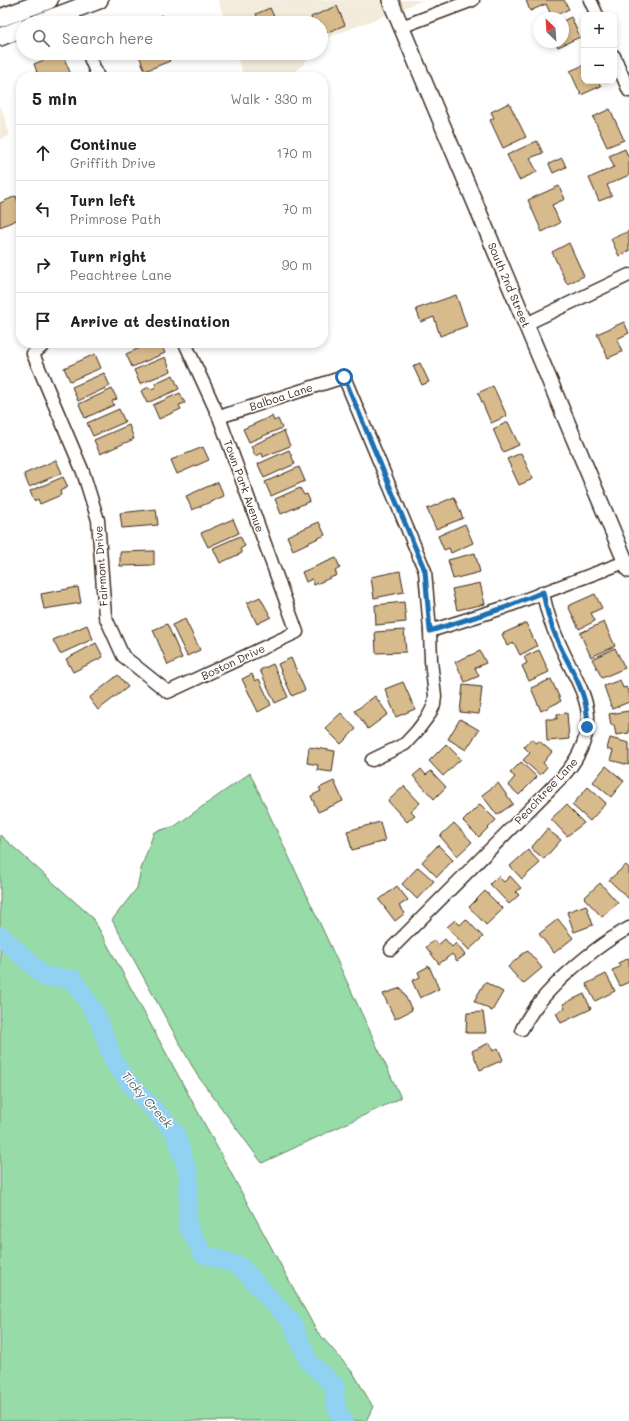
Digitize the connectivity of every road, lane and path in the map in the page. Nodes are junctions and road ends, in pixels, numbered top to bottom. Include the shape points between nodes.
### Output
1 (49, 0) edge
2 (99, 0) edge
3 (390, 0) edge
4 (472, 0) edge
5 (590, 0) edge
6 (596, 12) edge
7 (75, 16) edge
8 (0, 18) edge
9 (401, 28) junction
10 (16, 31) edge
11 (0, 37) edge
12 (91, 60) edge
13 (617, 63) edge
14 (96, 72) edge
15 (629, 91) edge
16 (629, 275) edge
17 (526, 324) junction
18 (40, 348) edge
19 (187, 348) edge
20 (219, 417) junction
21 (627, 566) edge
22 (543, 592) junction
23 (430, 631) junction
24 (297, 632) joint
25 (168, 692) joint
26 (372, 760) dead end
27 (629, 928) edge
28 (391, 949) dead end
29 (522, 1029) dead end

1 - 8 highway
2 - 7 highway
3 - 9 main road, South 2nd Street
4 - 9 street
5 - 6 street
9 - 17 main road, South 2nd Street
10 - 11 highway
12 - 14 street
13 - 15 street
16 - 17 street
17 - 21 main road, South 2nd Street
18 - 25 street, Fairmont Drive via 33,354 83,472 98,520 104,616 123,656
19 - 20 street, Town Park Avenue
20 - 23 street, Balboa Lane via 344,377 425,571
20 - 24 street, Town Park Avenue
21 - 22 street
22 - 23 street via 504,608
22 - 28 street, Peachtree Lane via 546,610 558,642 586,703 587,727 581,751 564,774
23 - 26 street via 434,705 418,731 405,744
24 - 25 street, Boston Drive
27 - 29 street via 583,958 545,996

